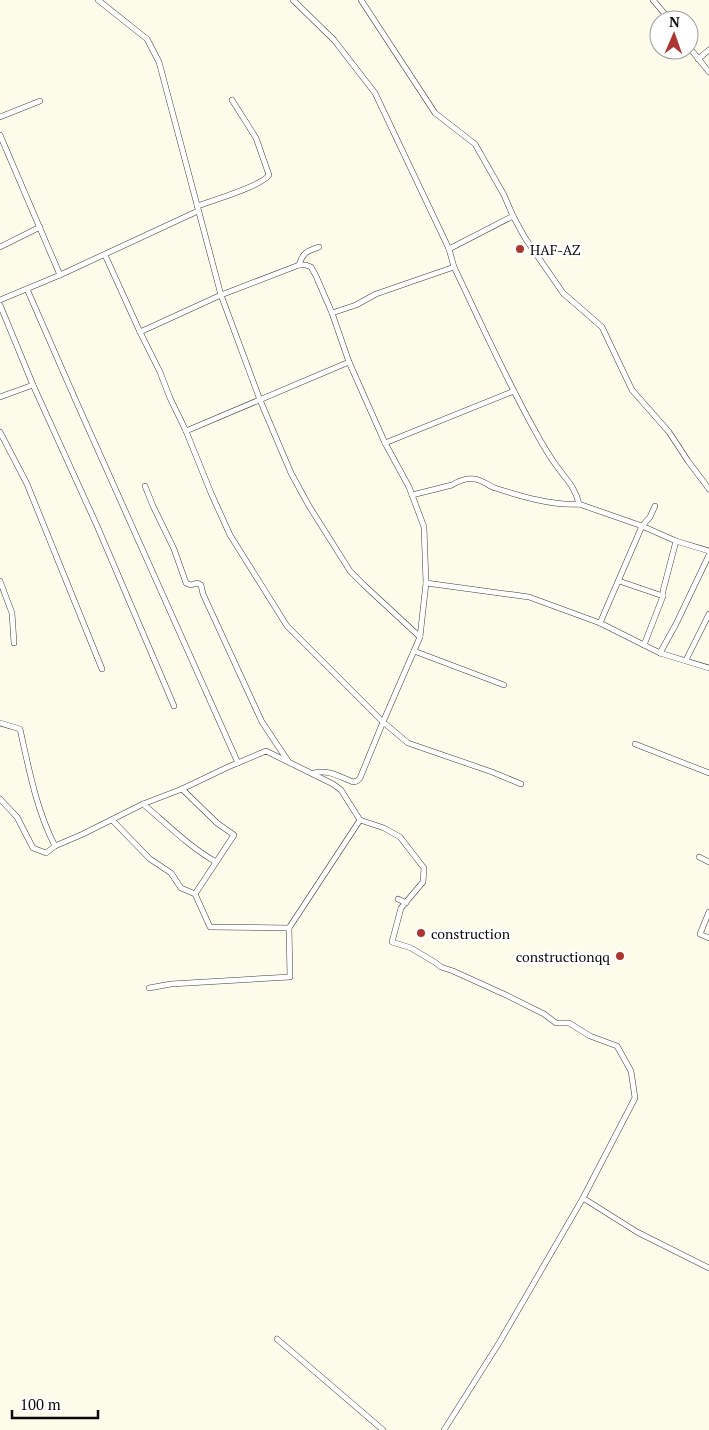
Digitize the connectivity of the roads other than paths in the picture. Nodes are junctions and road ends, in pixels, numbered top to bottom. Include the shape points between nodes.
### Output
1 (98, 0) edge
2 (293, 0) edge
3 (361, 0) edge
4 (653, 0) edge
5 (662, 10) edge
6 (709, 50) edge
7 (699, 58) edge
8 (699, 60) edge
9 (709, 72) edge
10 (232, 100) dead end
11 (40, 101) dead end
12 (0, 117) edge
13 (0, 135) edge
14 (197, 208) junction
15 (513, 216) junction
16 (40, 227) junction
17 (0, 246) edge
18 (319, 247) dead end
19 (449, 249) junction
20 (105, 255) junction
21 (299, 266) junction
22 (454, 267) junction
23 (60, 275) junction
24 (27, 289) junction
25 (221, 295) junction
26 (0, 300) edge
27 (0, 306) edge
28 (332, 313) junction
29 (140, 332) junction
30 (349, 362) junction
31 (33, 386) junction
32 (514, 391) junction
33 (0, 397) edge
34 (260, 400) junction
35 (186, 431) junction
36 (0, 432) edge
37 (385, 442) junction
38 (145, 486) dead end
39 (709, 489) edge
40 (412, 495) junction
41 (579, 504) junction
42 (655, 506) dead end
43 (642, 526) junction
44 (676, 541) junction
45 (709, 553) edge
46 (619, 581) junction
47 (0, 582) edge
48 (426, 583) junction
49 (663, 596) junction
50 (709, 614) edge
51 (600, 623) junction
52 (420, 637) junction
53 (14, 643) dead end
54 (644, 645) junction
55 (414, 651) junction
56 (660, 652) junction
57 (686, 660) junction
58 (708, 666) edge
59 (102, 669) dead end
60 (504, 685) dead end
61 (174, 706) dead end
62 (383, 722) junction
63 (0, 723) edge
64 (635, 744) dead end
65 (288, 762) junction
66 (238, 763) junction
67 (313, 773) junction
68 (709, 773) edge
69 (521, 784) dead end
70 (182, 789) junction
71 (0, 799) edge
72 (143, 804) junction
73 (112, 820) junction
74 (360, 820) junction
75 (55, 846) junction
76 (699, 857) dead end
77 (216, 862) junction
78 (709, 862) edge
79 (195, 894) junction
80 (398, 898) dead end
81 (406, 902) junction
82 (709, 912) edge
83 (289, 928) junction
84 (709, 938) edge
85 (149, 988) dead end
86 (583, 1198) junction
87 (709, 1268) edge
88 (277, 1339) dead end
89 (383, 1430) edge
90 (444, 1430) edge

1 - 14 street via 146,39 159,62
2 - 19 street via 334,40 375,93
3 - 15 street via 435,113 476,144
4 - 5 street
6 - 7 street
8 - 9 street
10 - 14 street via 256,138 269,175 263,181
11 - 12 street
13 - 16 street
14 - 20 street
14 - 25 street
15 - 19 street
15 - 39 street via 563,293 602,327 632,390 668,432
16 - 17 street
16 - 23 street
18 - 21 street via 306,252
19 - 22 street
20 - 23 street
20 - 29 street
21 - 25 street
21 - 28 street via 311,267
22 - 28 street
22 - 32 street
23 - 24 street
24 - 26 street
24 - 66 street
25 - 29 street
25 - 34 street
27 - 31 street
28 - 30 street
29 - 35 street
30 - 34 street
30 - 37 street
31 - 33 street
31 - 61 street
32 - 37 street
32 - 41 street via 558,468 570,481
34 - 35 street
34 - 52 street via 291,473 335,549 350,571
35 - 62 street via 230,535 288,626
36 - 59 street via 26,484
37 - 40 street
38 - 65 street via 186,584 200,585 262,722
40 - 41 street via 476,478 489,486 521,496
40 - 48 street via 424,527
41 - 43 street
42 - 43 street
43 - 44 street
43 - 46 street
44 - 45 street
44 - 49 street
45 - 56 street
46 - 49 street
46 - 51 street
47 - 53 street via 12,613
48 - 51 street via 529,597
48 - 52 street
49 - 54 street
50 - 57 street
51 - 54 street
52 - 55 street
54 - 56 street
55 - 60 street
55 - 62 street
56 - 57 street
57 - 58 street
62 - 67 street via 357,781 327,772
62 - 69 street via 408,743
63 - 75 street via 20,729 40,812
64 - 68 street
65 - 66 street via 266,751
65 - 67 street
66 - 70 street
67 - 74 street via 341,790
70 - 72 street
70 - 77 street via 234,835
71 - 75 street via 17,817 33,848 46,852
72 - 73 street
72 - 77 street via 182,839
73 - 75 street
73 - 79 street via 150,859 171,873 181,888
74 - 81 street via 400,837 424,868 423,882
74 - 83 street
76 - 78 street
77 - 79 street
79 - 83 street via 210,927
80 - 81 street
81 - 86 street via 401,908 392,942 412,948 441,967 506,995 556,1023 569,1023 590,1036 617,1046 631,1071 635,1098
82 - 84 street via 700,934
83 - 85 street via 288,978 193,982
86 - 87 street via 637,1232
86 - 90 street
88 - 89 street

